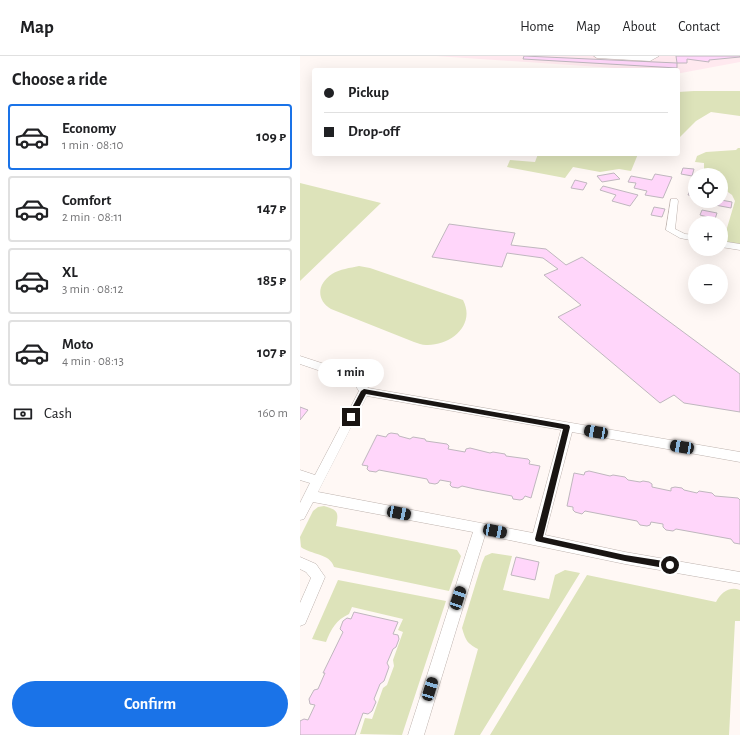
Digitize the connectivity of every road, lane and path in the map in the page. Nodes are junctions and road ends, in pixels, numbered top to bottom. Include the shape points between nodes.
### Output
1 (597, 56) edge
2 (656, 56) edge
3 (674, 201) dead end
4 (688, 237) edge
5 (728, 245) edge
6 (740, 247) edge
7 (300, 360) edge
8 (364, 391) junction
9 (566, 427) junction
10 (740, 457) edge
11 (300, 475) edge
12 (318, 481) junction
13 (310, 496) junction
14 (300, 515) edge
15 (481, 528) junction
16 (538, 539) junction
17 (300, 563) edge
18 (740, 578) edge
19 (300, 619) edge
20 (416, 735) edge

1 - 2 lane via 650,59
3 - 4 lane via 670,230
5 - 6 lane
7 - 8 lane via 357,379
8 - 9 lane
8 - 12 lane
9 - 10 lane
9 - 16 lane
11 - 12 lane
12 - 13 lane
13 - 14 lane
13 - 15 lane
15 - 16 lane
15 - 20 lane
16 - 18 lane via 625,558
17 - 19 lane via 311,568 318,577

